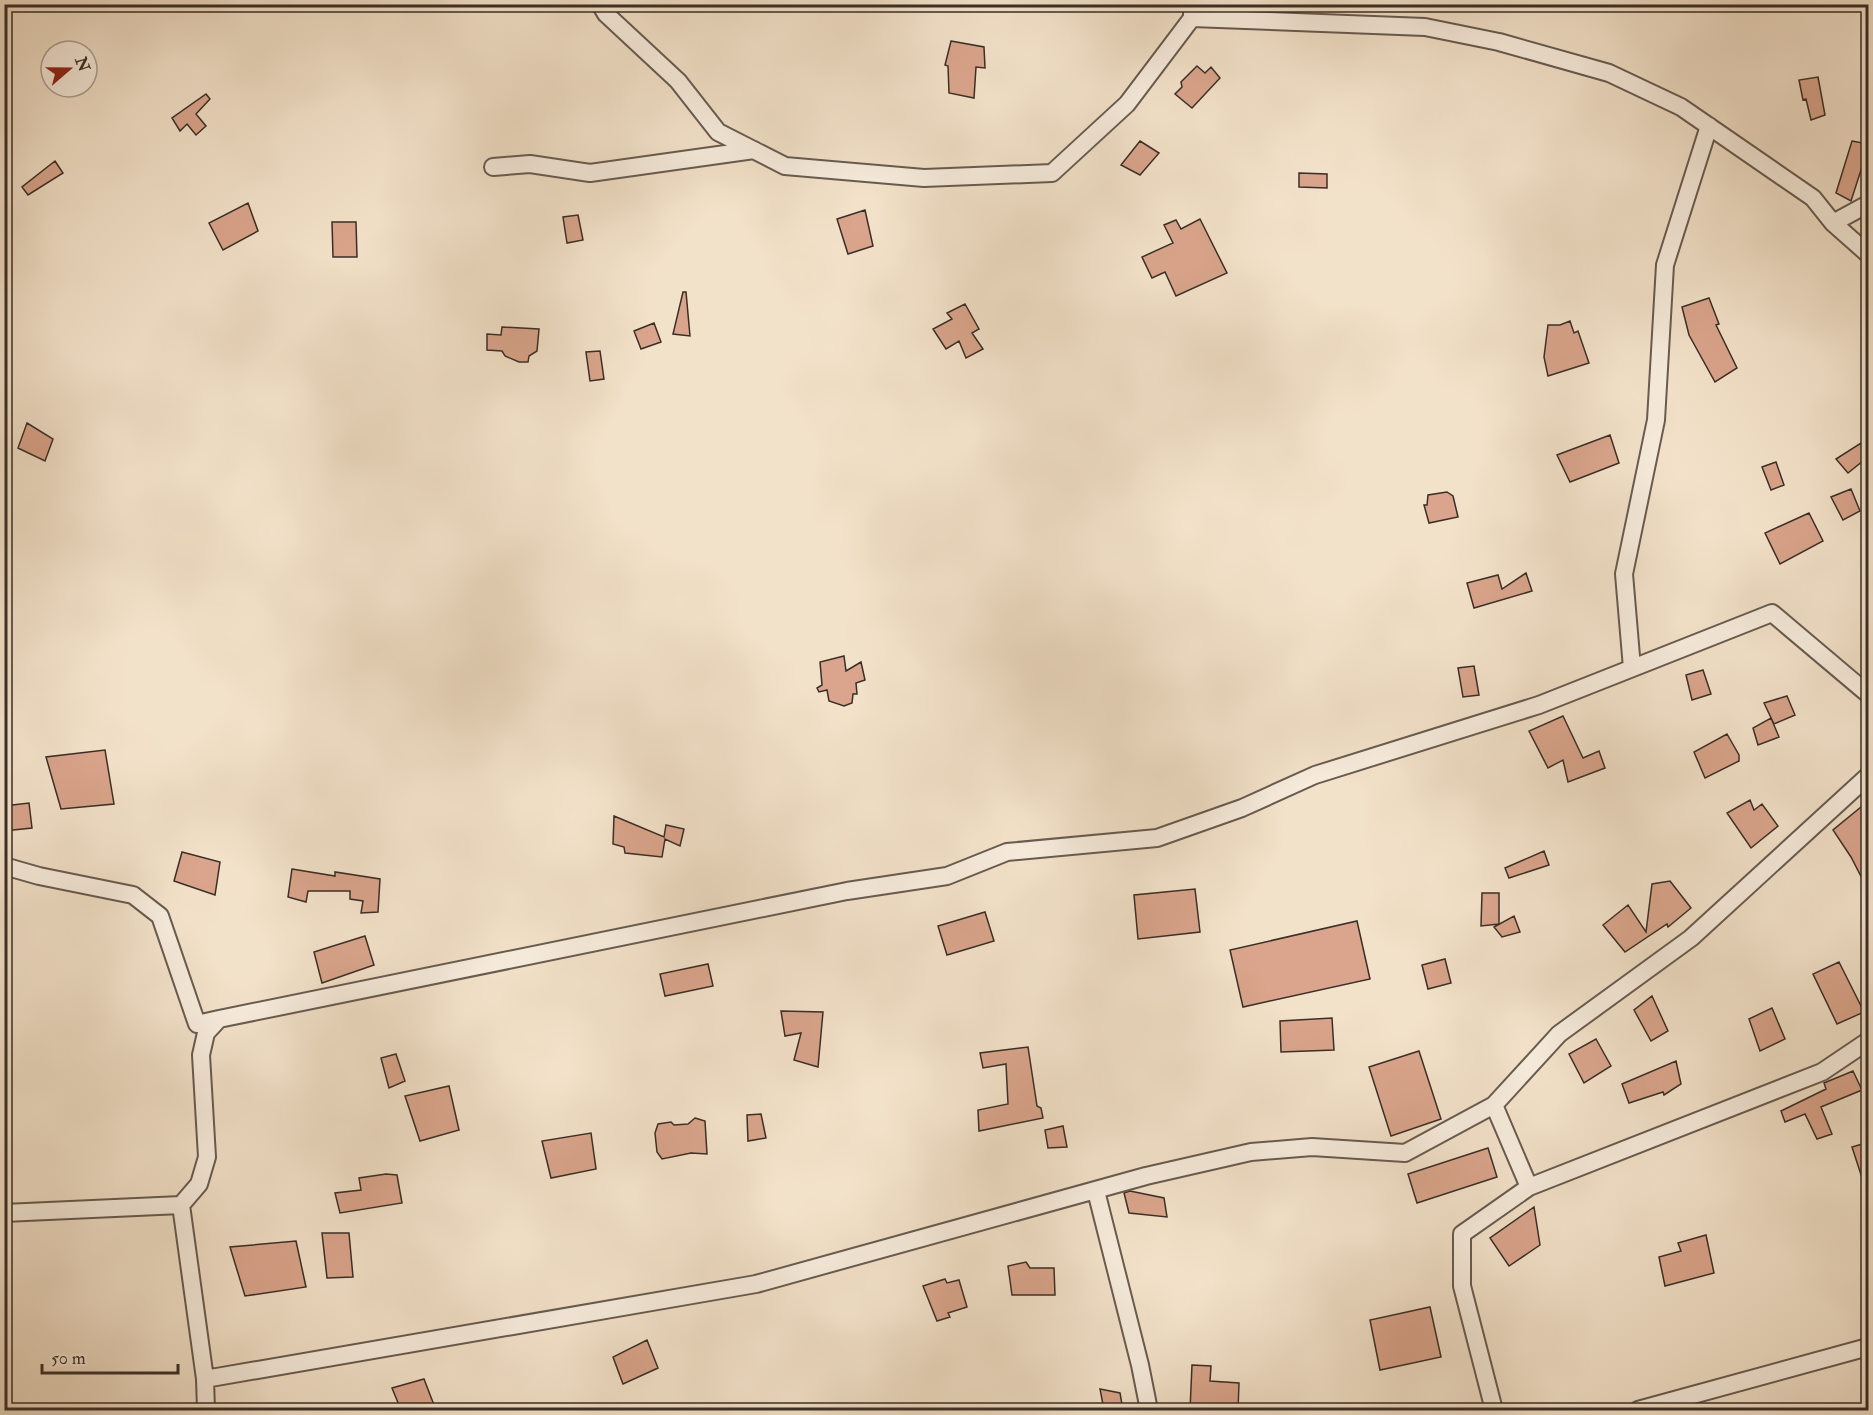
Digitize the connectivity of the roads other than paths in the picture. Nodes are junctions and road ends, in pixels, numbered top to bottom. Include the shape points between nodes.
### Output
1 (600, 4) edge
2 (1192, 11) edge
3 (1709, 126) junction
4 (754, 150) junction
5 (494, 167) dead end
6 (1869, 204) edge
7 (1833, 223) junction
8 (1869, 254) edge
9 (1632, 668) junction
10 (1869, 694) edge
11 (1869, 776) edge
12 (4, 866) edge
13 (219, 1019) junction
14 (1869, 1041) edge
15 (1494, 1105) junction
16 (1529, 1187) junction
17 (1096, 1191) junction
18 (181, 1204) junction
19 (4, 1213) edge
20 (1869, 1347) edge
21 (205, 1379) junction
22 (207, 1410) edge
23 (1149, 1410) edge
24 (1494, 1410) edge
25 (1638, 1410) edge

1 - 4 street via 678,81 718,132
2 - 3 street via 1425,27 1499,42 1609,73 1681,107
2 - 4 street via 1127,105 1052,173 924,178 785,166
3 - 7 street via 1814,198
3 - 9 street via 1665,265 1656,420 1624,574
4 - 5 street via 590,173 530,164
6 - 7 street
7 - 8 street
9 - 10 street via 1772,613
9 - 13 street via 1539,705 1315,775 1242,808 1156,838 1006,852 947,876 847,891
11 - 15 street via 1691,938 1558,1034
12 - 13 street via 133,895 160,916 197,1024
13 - 18 street via 206,1033 201,1055 207,1156 199,1184
14 - 16 street via 1822,1072
15 - 16 street
15 - 17 street via 1406,1153 1312,1147 1251,1152
16 - 24 street via 1462,1234 1462,1286
17 - 21 street via 756,1284
17 - 23 street
18 - 19 street
18 - 21 street
20 - 25 street
21 - 22 street

